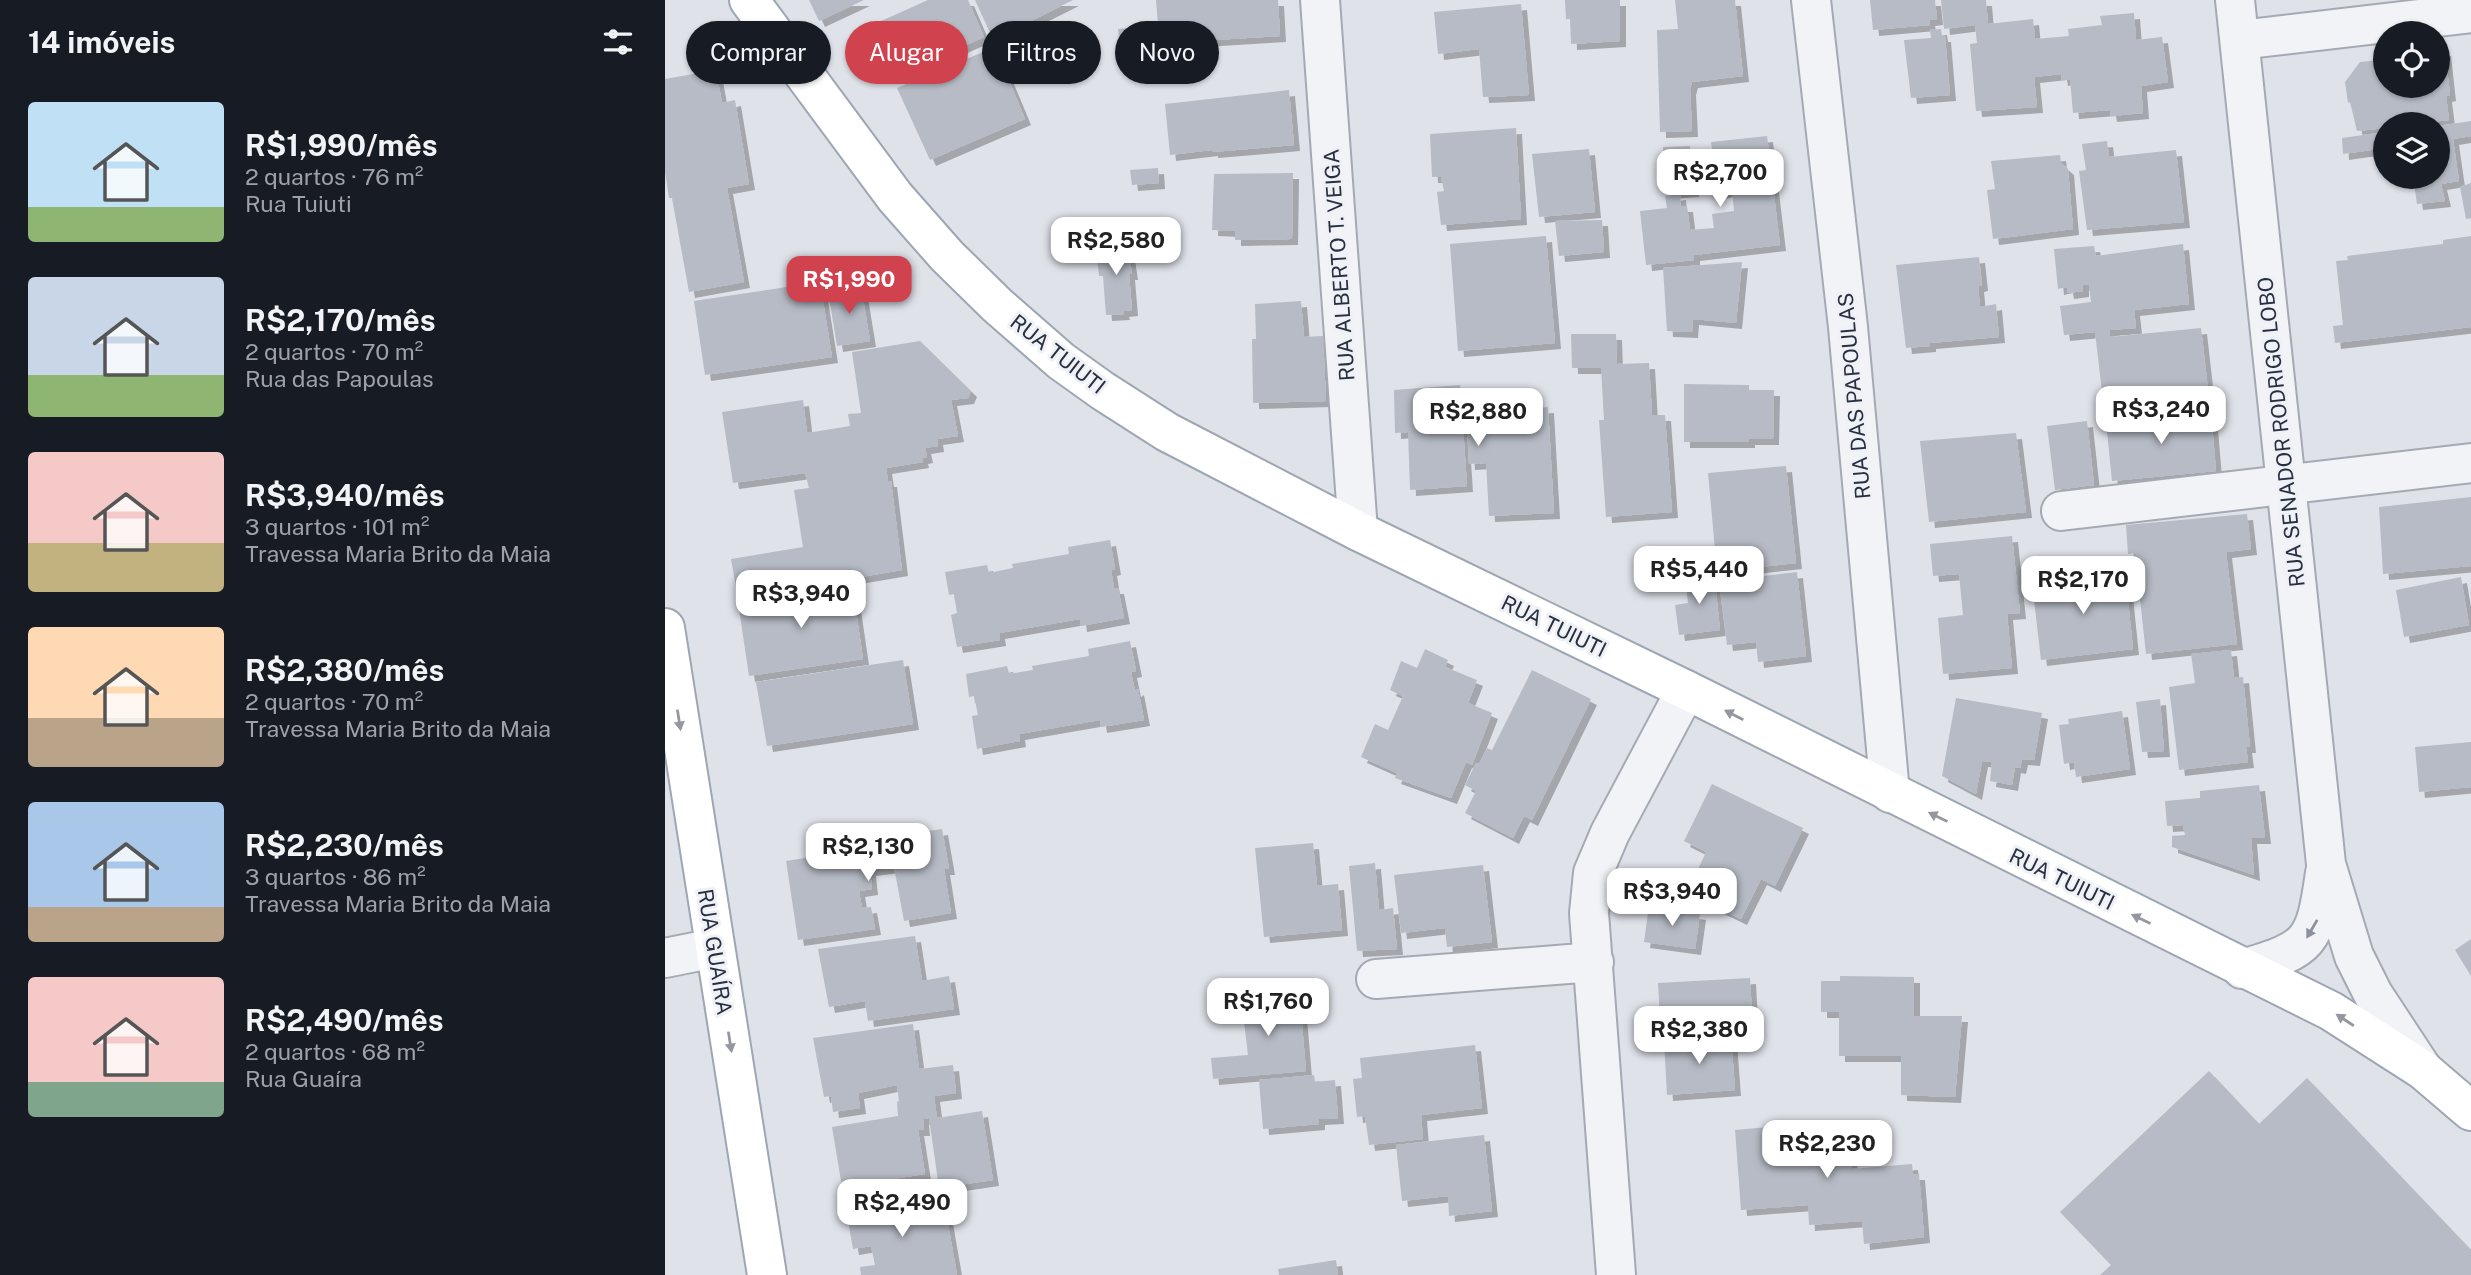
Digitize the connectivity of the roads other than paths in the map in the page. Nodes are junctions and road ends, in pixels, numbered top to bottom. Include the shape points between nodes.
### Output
1 (749, 0) edge
2 (1320, 0) edge
3 (1811, 0) edge
4 (2235, 0) edge
5 (2471, 13) edge
6 (2240, 40) junction
7 (2471, 463) edge
8 (2287, 485) junction
9 (2061, 511) dead end
10 (1358, 531) junction
11 (665, 628) edge
12 (1686, 690) junction
13 (1890, 793) junction
14 (2326, 864) junction
15 (715, 948) junction
16 (665, 958) edge
17 (1594, 962) junction
18 (2242, 969) junction
19 (1376, 979) dead end
20 (2423, 1070) junction
21 (2471, 1111) edge
22 (767, 1275) edge
23 (1616, 1275) edge

1 - 10 main road, RUA TUIUTI via 895,197 947,257 1061,361 1157,425
2 - 10 street, RUA ALBERTO T. VEIGA
3 - 13 street, RUA DAS PAPOULAS via 1849,327
4 - 6 street, RUA SENADOR RODRIGO LOBO
5 - 6 street
6 - 8 street, RUA SENADOR RODRIGO LOBO
7 - 8 street
8 - 9 street
8 - 14 street, RUA SENADOR RODRIGO LOBO
10 - 12 main road, RUA TUIUTI
11 -> 15 main road, RUA GUAÍRA
13 -> 12 main road, RUA TUIUTI
12 - 17 street via 1593,873 1589,914
18 -> 13 main road, RUA TUIUTI
14 -> 18 street, RUA SENADOR RODRIGO LOBO via 2317,925 2301,946 2281,958
14 - 20 street, RUA SENADOR RODRIGO LOBO via 2354,956
15 - 16 street
15 -> 22 main road, RUA GUAÍRA
17 - 19 street
17 - 23 street
20 -> 18 main road, RUA TUIUTI via 2331,1011
20 - 21 main road, RUA TUIUTI

